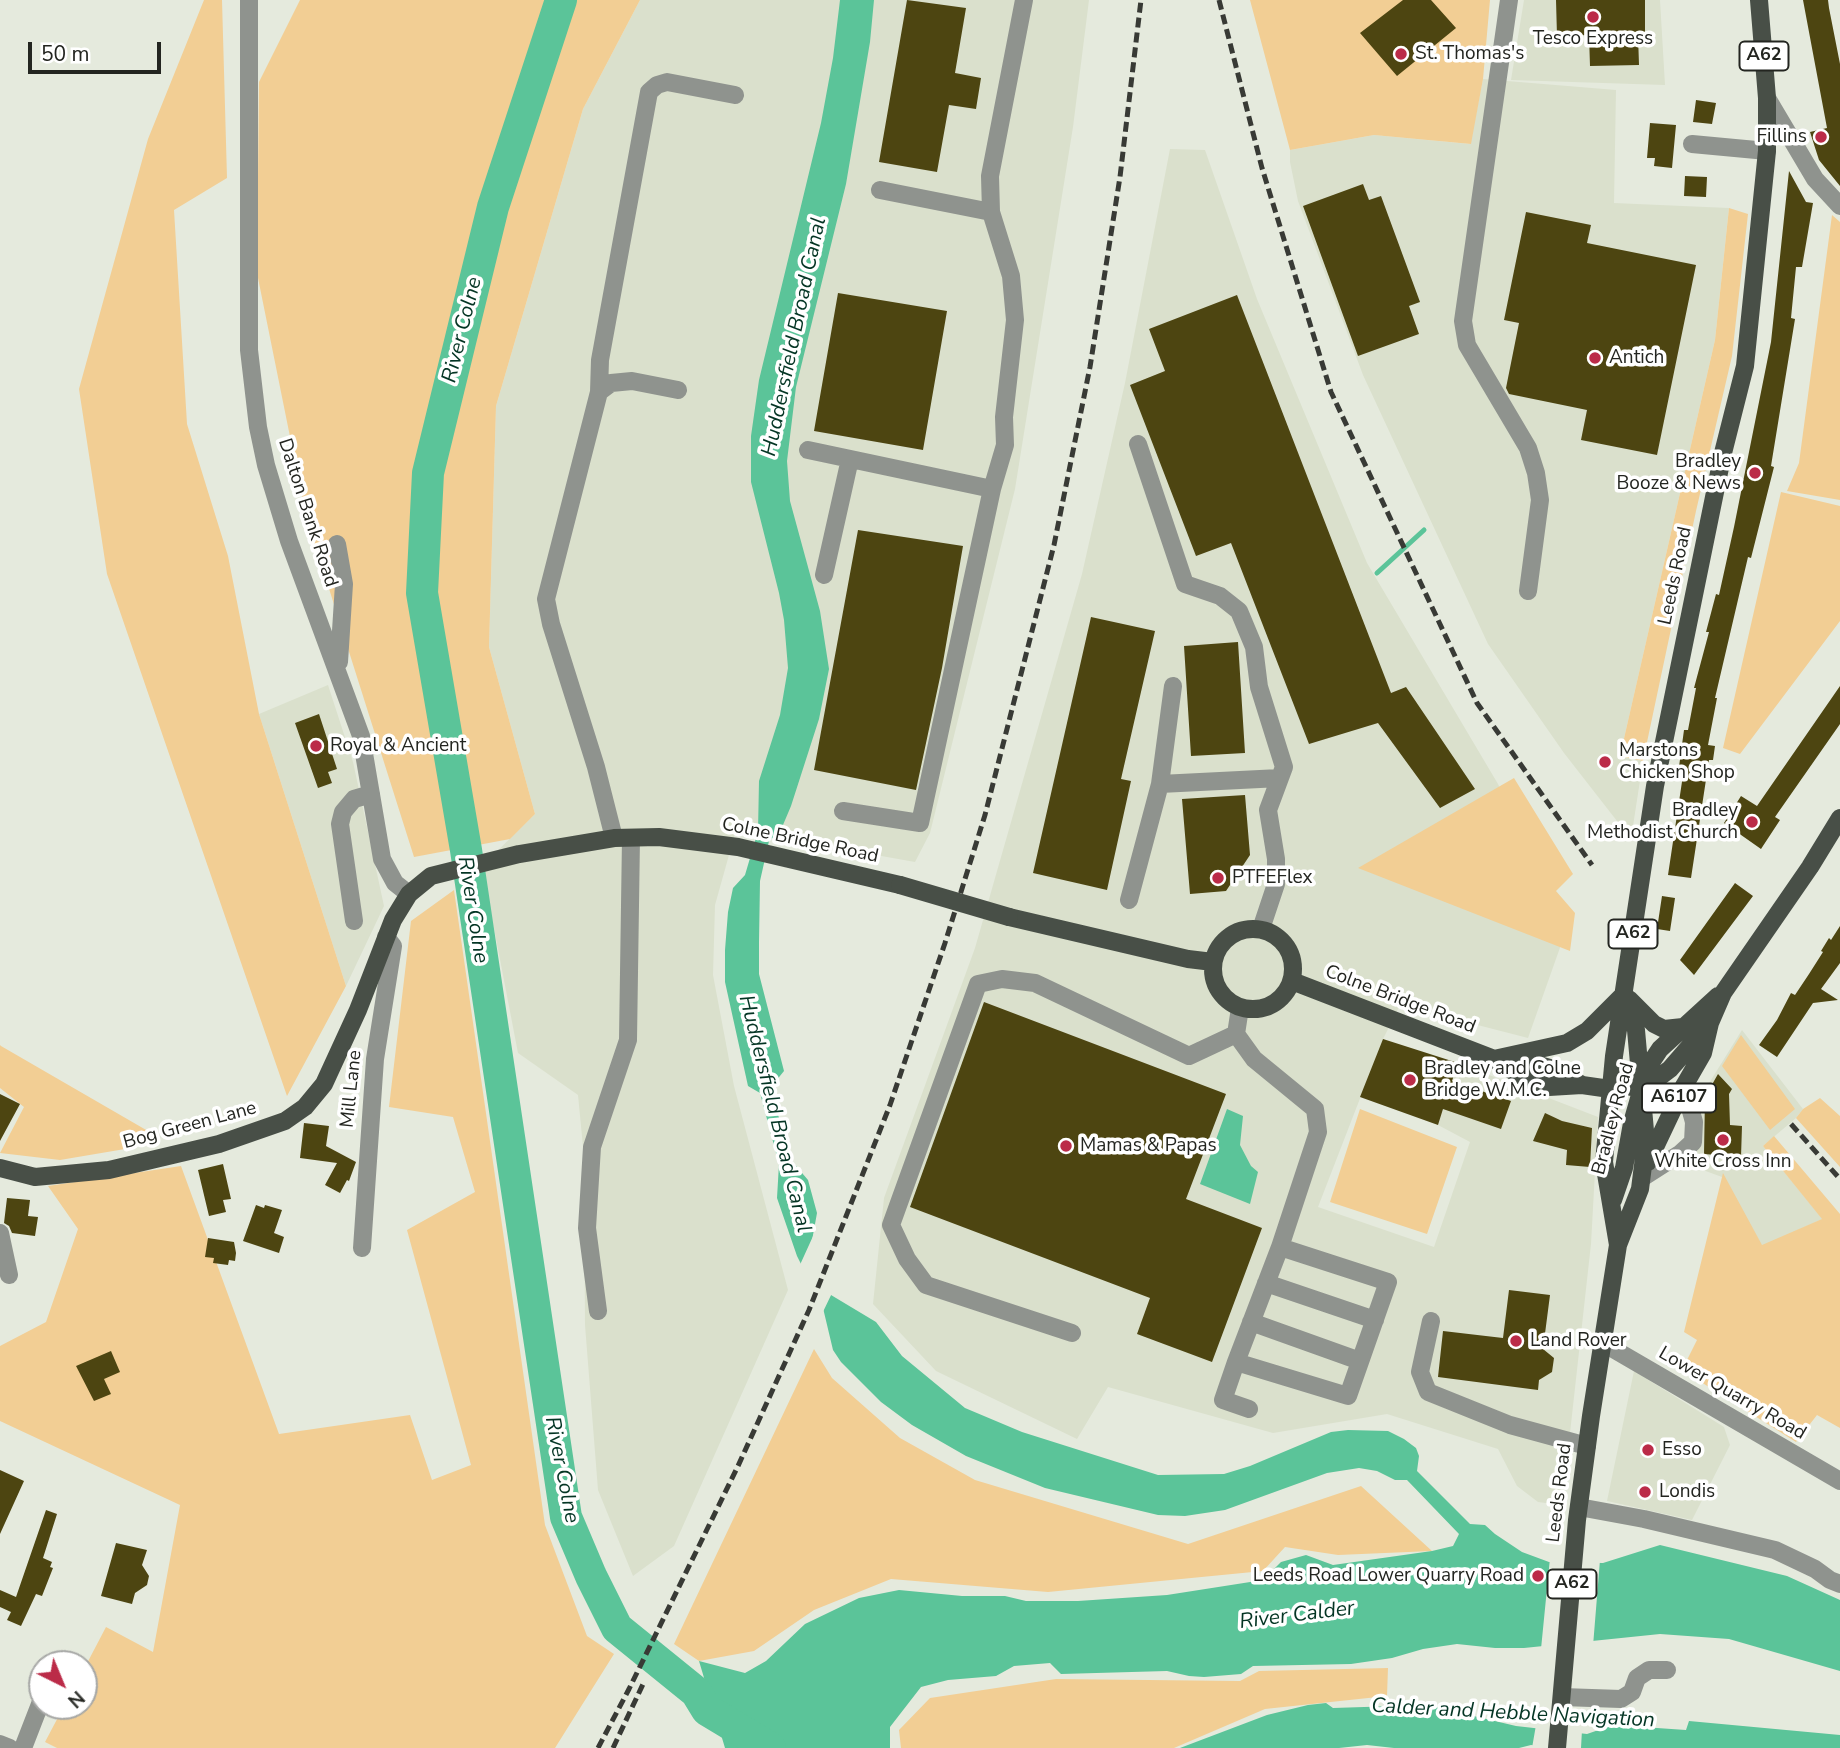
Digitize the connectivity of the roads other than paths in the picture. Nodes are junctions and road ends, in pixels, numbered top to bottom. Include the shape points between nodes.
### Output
1 (1024, 0) edge
2 (1509, 0) edge
3 (1759, 0) edge
4 (248, 1) edge
5 (735, 95) dead end
6 (1767, 98) junction
7 (1692, 144) dead end
8 (1768, 151) junction
9 (880, 190) dead end
10 (1840, 206) edge
11 (991, 212) junction
12 (678, 390) dead end
13 (599, 392) junction
14 (1138, 444) dead end
15 (808, 450) dead end
16 (850, 459) junction
17 (992, 489) junction
18 (337, 544) dead end
19 (824, 575) dead end
20 (1528, 591) dead end
21 (338, 669) junction
22 (1173, 686) dead end
23 (1280, 778) junction
24 (1160, 784) junction
25 (371, 794) junction
26 (844, 811) dead end
27 (1840, 818) edge
28 (623, 838) junction
29 (409, 894) junction
30 (1129, 900) dead end
31 (393, 920) joint
32 (354, 921) dead end
33 (1261, 929) junction
34 (386, 937) junction
35 (1213, 962) junction
36 (1292, 981) junction
37 (1723, 993) junction
38 (1624, 994) junction
39 (1240, 1008) junction
40 (1710, 1023) junction
41 (1683, 1027) junction
42 (1236, 1034) junction
43 (1494, 1059) junction
44 (1641, 1086) junction
45 (1684, 1086) junction
46 (1610, 1089) junction
47 (0, 1168) edge
48 (1642, 1175) junction
49 (1612, 1203) junction
50 (0, 1233) edge
51 (1618, 1245) junction
52 (1280, 1247) junction
53 (362, 1248) dead end
54 (9, 1275) dead end
55 (1266, 1283) junction
56 (598, 1311) dead end
57 (1375, 1320) junction
58 (1432, 1321) dead end
59 (1251, 1322) junction
60 (1072, 1333) dead end
61 (1603, 1343) junction
62 (1360, 1361) junction
63 (1236, 1362) junction
64 (1248, 1409) dead end
65 (1587, 1446) junction
66 (1840, 1481) edge
67 (1573, 1516) junction
68 (1840, 1584) edge
69 (1667, 1670) dead end
70 (1562, 1698) junction
71 (34, 1720) edge
72 (0, 1744) edge
73 (10, 1748) edge
74 (23, 1748) edge
75 (1557, 1748) edge

1 - 11 street via 990,176
2 - 20 street via 1463,321 1467,345 1528,448 1536,473 1540,500
3 - 6 main road, Leeds Road / A62
4 - 21 street, Dalton Bank Road via 249,350 258,427 289,541
5 - 13 street via 667,82 649,92 600,360
6 - 8 main road, Leeds Road / A62
6 - 10 street via 1815,179
7 - 8 street
8 - 38 main road, Leeds Road / A62 via 1745,366 1660,761
9 - 11 street
11 - 17 street via 1011,276 1015,320 1005,445
12 - 13 street via 632,381 611,383
13 - 28 street via 546,599 596,767
14 - 23 street via 1185,584 1220,596 1239,611 1254,647 1259,687 1284,767
15 - 16 street
16 - 17 street
16 - 19 street
17 - 26 street via 920,823
18 - 21 street via 344,584
21 - 25 street, Dalton Bank Road via 361,736
22 - 24 street
23 - 24 street
23 - 33 street via 1268,810 1276,884
24 - 30 street
25 - 29 street, Dalton Bank Road via 382,859 395,883
25 - 32 street via 354,799 340,824
27 - 37 main road, Bradley Road / A6107
28 - 29 main road, Colne Bridge Road via 519,854 431,876
28 - 35 main road, Colne Bridge Road, bridge via 659,836 796,859 1009,917
28 - 56 street via 628,1040 592,1147 587,1228
29 - 31 main road, Colne Bridge Road
31 - 34 main road, Bog Green Lane
33 - 35 main road via 1236,932 1225,939
33 - 36 main road via 1273,934 1290,952
34 - 47 main road, Bog Green Lane via 324,1084 305,1107 285,1121 219,1143 108,1170 35,1177
34 - 53 street, Mill Lane via 393,946 375,1059
35 - 39 main road via 1215,985
36 - 39 main road via 1268,1007
36 - 43 main road, Colne Bridge Road
37 - 40 main road, Bradley Road / A6107
37 - 41 main road, Bradley Road / A6107
38 - 41 main road via 1654,1024 1664,1029
38 - 43 main road via 1587,1031 1567,1043
38 - 44 main road, Leeds Road / A62 via 1636,1030
38 - 46 main road, Leeds Road / A62
39 - 42 street
40 - 44 main road via 1658,1080
40 - 45 main road, Bradley Road / A6107 via 1703,1053
41 - 44 main road, Bradley Road / A6107 via 1647,1067
42 - 52 street via 1254,1059 1315,1110 1318,1132
42 - 60 street via 1189,1056 1035,983 1002,979 978,984 891,1225 926,1285
43 - 46 main road, Colne Bridge Road via 1532,1063 1582,1084
44 - 46 main road, Colne Bridge Road
44 - 48 main road, Leeds Road / A62 via 1646,1142
44 - 49 main road, Bradley Road / A6107
45 - 48 main road, Bradley Road / A6107
45 - 48 street via 1694,1122 1693,1142
46 - 49 main road, Leeds Road / A62 via 1604,1162
48 - 51 main road, Leeds Road / A62
49 - 51 main road, Leeds Road / A62
50 - 54 street
51 - 61 main road, Leeds Road / A62
52 - 55 street
52 - 57 street via 1388,1282
55 - 57 street
55 - 59 street
57 - 62 street
58 - 65 street via 1420,1372 1428,1392 1510,1425
59 - 62 street
59 - 63 street
61 - 65 main road, Leeds Road / A62
61 - 66 street, Lower Quarry Road
62 - 63 street via 1348,1396
63 - 64 street via 1223,1400
65 - 67 main road, Leeds Road / A62
67 - 68 street via 1644,1519 1775,1550
67 - 70 main road, Leeds Road / A62
69 - 70 street via 1649,1670 1637,1678 1632,1692 1620,1699
70 - 75 main road, Leeds Road / A62
71 - 74 street
72 - 73 street

